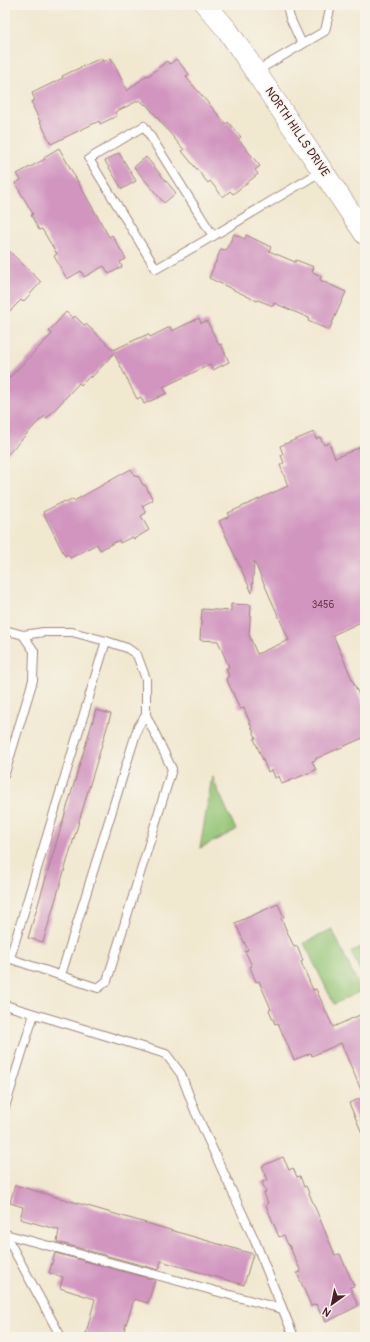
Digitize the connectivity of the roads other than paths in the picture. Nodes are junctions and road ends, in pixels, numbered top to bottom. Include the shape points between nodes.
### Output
1 (196, 5) edge
2 (206, 5) edge
3 (218, 5) edge
4 (287, 5) edge
5 (331, 5) edge
6 (228, 31) junction
7 (302, 44) junction
8 (255, 72) junction
9 (323, 170) junction
10 (365, 234) edge
11 (213, 236) junction
12 (5, 630) edge
13 (23, 635) junction
14 (106, 641) junction
15 (146, 715) junction
16 (5, 773) edge
17 (7, 958) edge
18 (61, 976) junction
19 (5, 1005) edge
20 (34, 1014) junction
21 (5, 1107) edge
22 (5, 1234) edge
23 (282, 1309) junction
24 (61, 1337) edge
25 (294, 1337) edge

1 - 6 street
2 - 6 street, NORTH HILLS DRIVE
3 - 6 street, NORTH HILLS DRIVE
4 - 7 lane
5 - 7 lane via 325,30
6 - 8 street, NORTH HILLS DRIVE
7 - 8 lane
8 - 9 street, NORTH HILLS DRIVE
9 - 10 street, NORTH HILLS DRIVE
9 - 11 lane
11 - 11 lane via 144,126 89,159 156,269
12 - 13 lane
13 - 14 lane via 72,632
13 - 16 lane via 34,652 33,680
14 - 15 lane via 127,648 137,655 146,680
14 - 17 lane
15 - 18 lane via 138,727
15 - 18 lane via 172,769 107,981 98,988
17 - 18 lane
19 - 20 lane
20 - 21 lane
20 - 23 lane via 166,1054 182,1074 195,1111 255,1240
22 - 23 lane
22 - 24 lane
23 - 25 lane

